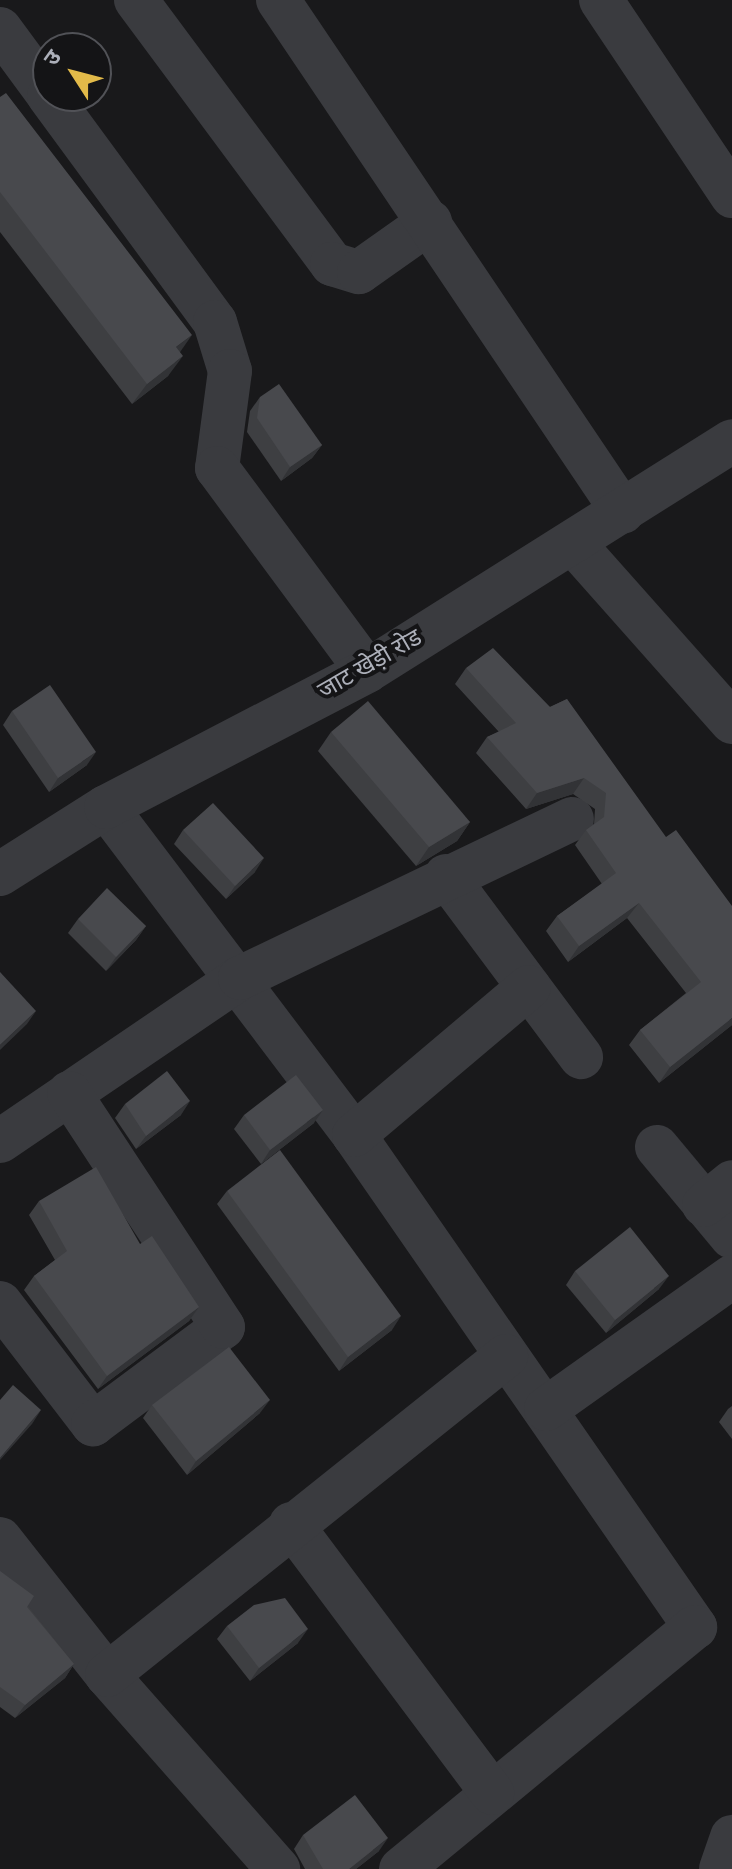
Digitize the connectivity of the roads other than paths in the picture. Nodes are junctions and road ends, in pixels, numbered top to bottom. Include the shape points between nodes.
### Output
1 (136, 0) edge
2 (278, 0) edge
3 (601, 0) edge
4 (0, 29) edge
5 (32, 72) edge
6 (61, 112) edge
7 (732, 196) edge
8 (430, 222) junction
9 (732, 441) edge
10 (623, 512) junction
11 (574, 544) junction
12 (367, 671) junction
13 (732, 722) edge
14 (106, 807) junction
15 (572, 819) dead end
16 (0, 874) edge
17 (446, 876) junction
18 (240, 978) junction
19 (529, 987) junction
20 (581, 1057) dead end
21 (69, 1093) junction
22 (354, 1135) junction
23 (0, 1141) edge
24 (657, 1147) dead end
25 (718, 1193) edge
26 (732, 1237) edge
27 (732, 1277) edge
28 (0, 1303) edge
29 (506, 1356) junction
30 (546, 1409) junction
31 (291, 1524) junction
32 (0, 1539) edge
33 (107, 1675) junction
34 (492, 1793) junction
35 (732, 1837) edge
36 (278, 1869) edge
37 (401, 1869) edge
38 (721, 1869) edge

1 - 8 street via 332,264 359,272
2 - 8 street
3 - 7 street
4 - 5 street
6 - 12 street via 215,322 230,371 217,468
8 - 10 street
9 - 10 street, जाट खेड़ी रोड
10 - 11 street, जाट खेड़ी रोड
11 - 12 street, जाट खेड़ी रोड
11 - 13 street
12 - 14 street, जाट खेड़ी रोड
14 - 16 street, जाट खेड़ी रोड
14 - 18 street
15 - 17 street
17 - 18 street
17 - 19 street
18 - 21 street
18 - 22 street
19 - 20 street
19 - 22 street
21 - 23 street
21 - 28 street via 223,1327 93,1424
22 - 29 street
24 - 25 street
25 - 26 street
27 - 30 street
29 - 30 street
29 - 31 street
30 - 34 street via 695,1627
31 - 33 street
31 - 34 street
32 - 33 street
33 - 36 street
34 - 37 street
35 - 38 street

